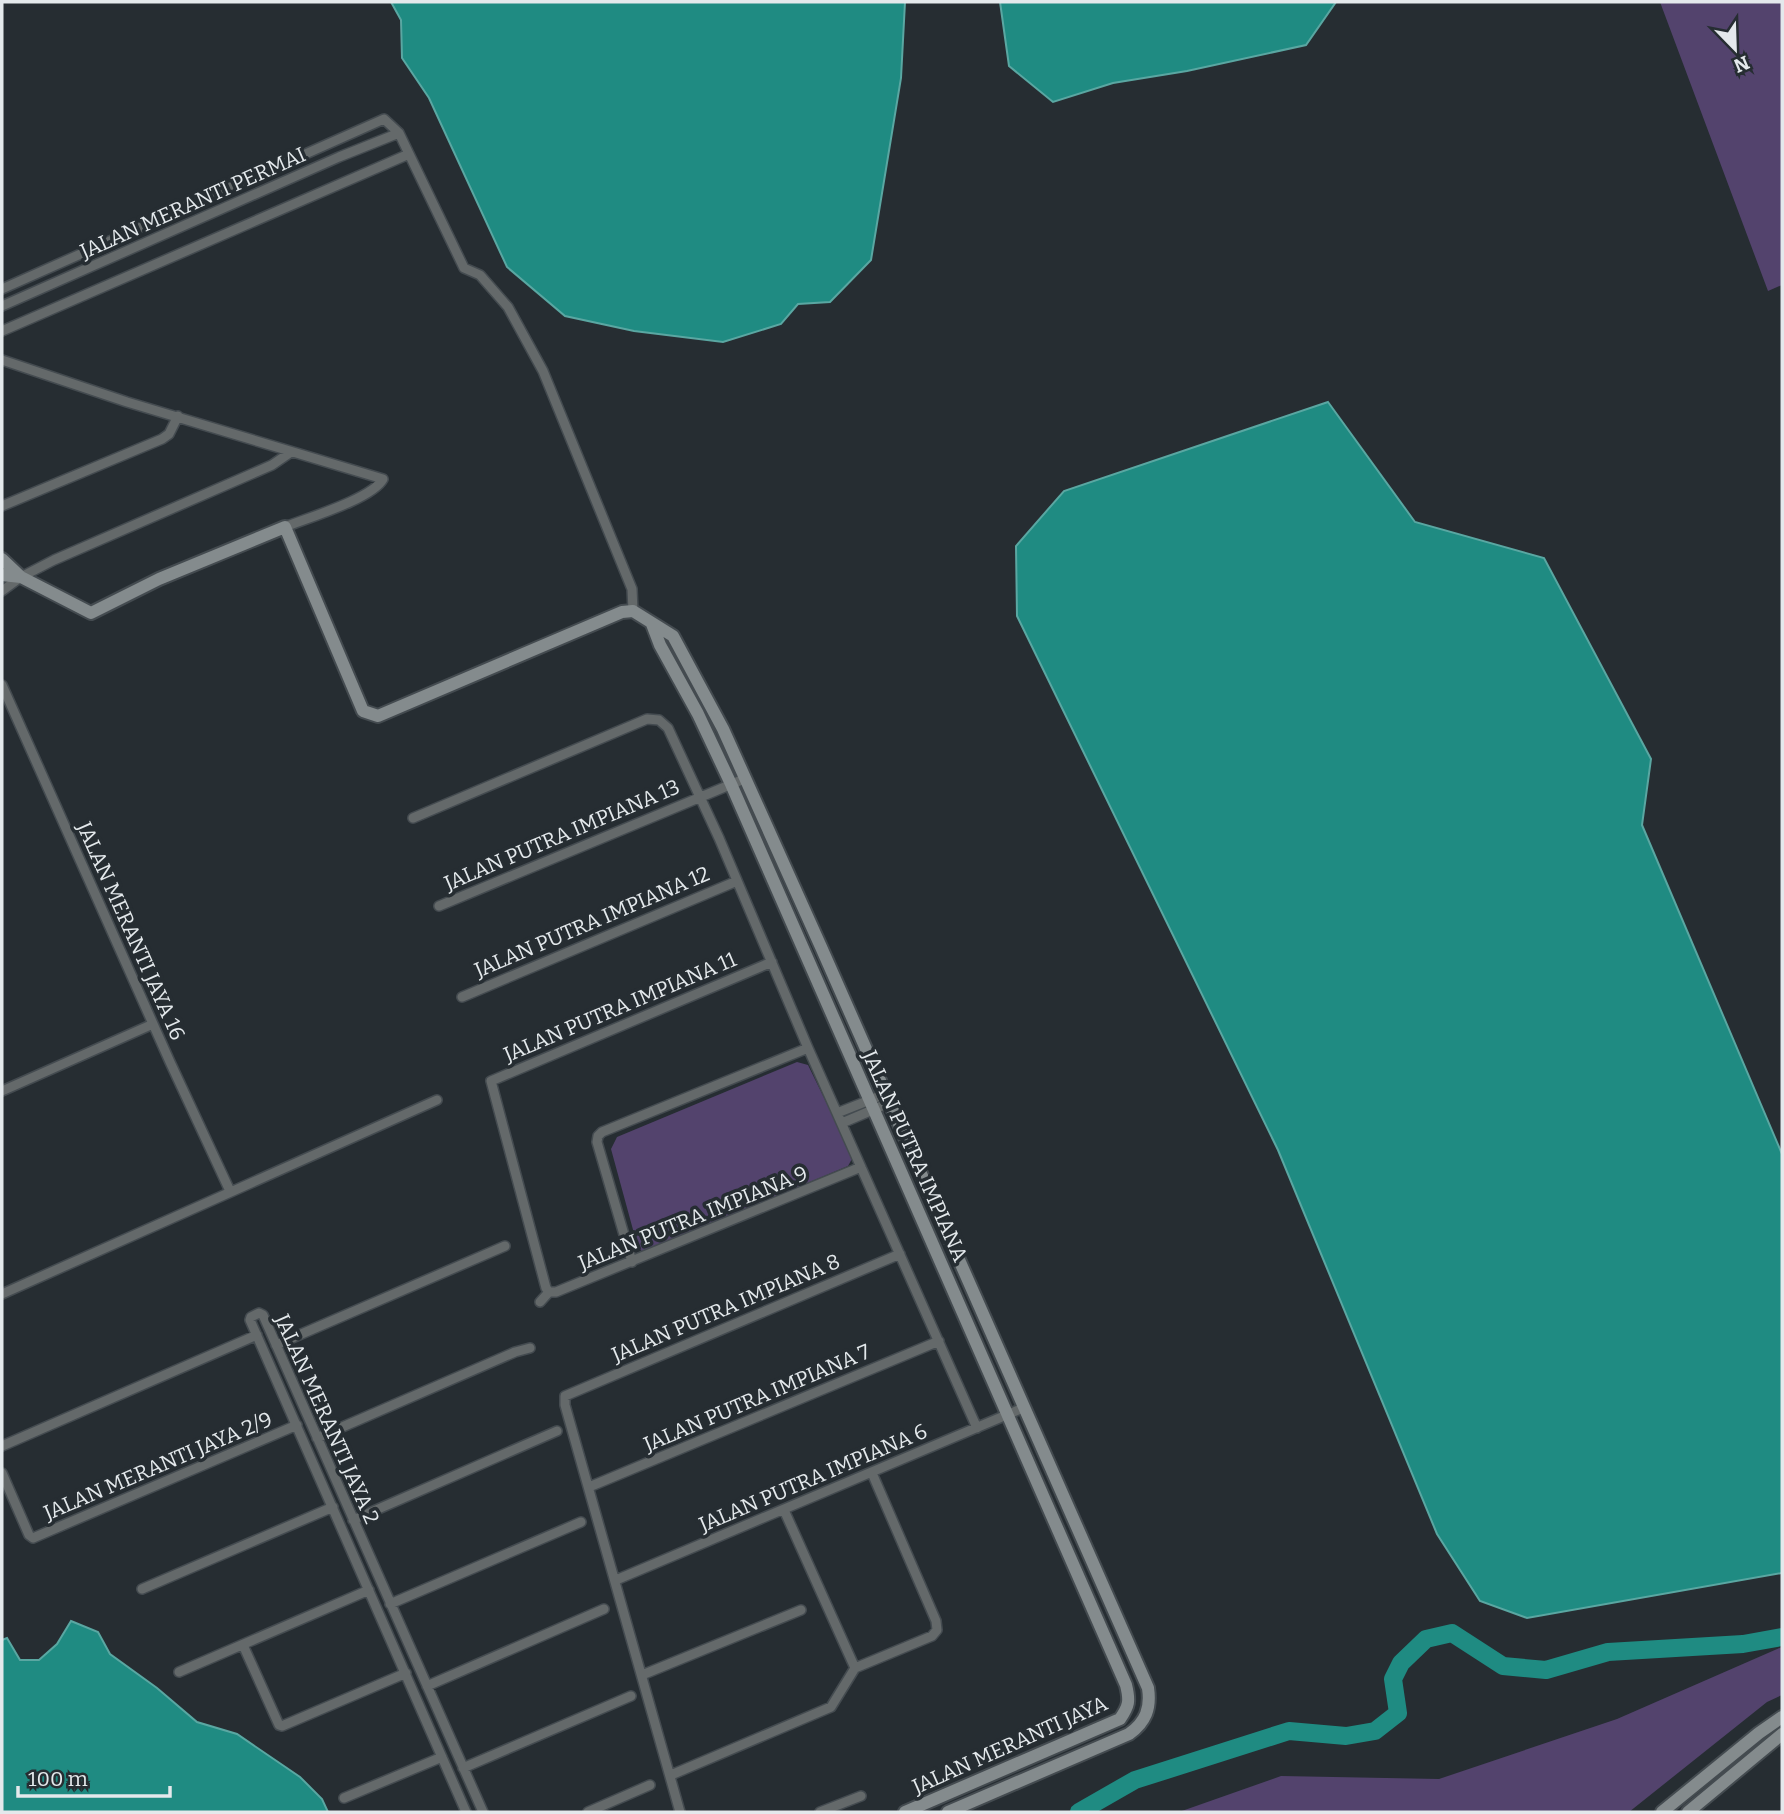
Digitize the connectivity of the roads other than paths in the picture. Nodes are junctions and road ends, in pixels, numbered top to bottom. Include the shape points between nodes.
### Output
1 (399, 133) junction
2 (410, 154) junction
3 (2, 289) edge
4 (2, 306) edge
5 (2, 331) edge
6 (2, 360) edge
7 (178, 416) junction
8 (291, 452) junction
9 (2, 506) edge
10 (285, 527) junction
11 (2, 559) edge
12 (2, 575) edge
13 (21, 577) junction
14 (2, 590) edge
15 (633, 611) junction
16 (652, 624) junction
17 (2, 685) edge
18 (744, 779) junction
19 (731, 784) junction
20 (698, 797) junction
21 (413, 818) dead end
22 (737, 881) junction
23 (439, 906) dead end
24 (772, 962) junction
25 (462, 997) dead end
26 (153, 1024) junction
27 (808, 1048) junction
28 (2, 1091) edge
29 (887, 1098) junction
30 (437, 1100) dead end
31 (872, 1105) junction
32 (837, 1112) junction
33 (842, 1123) junction
34 (861, 1167) junction
35 (230, 1191) junction
36 (505, 1246) dead end
37 (900, 1254) junction
38 (632, 1262) junction
39 (549, 1292) junction
40 (2, 1294) edge
41 (540, 1302) dead end
42 (257, 1335) junction
43 (939, 1340) junction
44 (276, 1345) junction
45 (530, 1348) dead end
46 (1023, 1408) junction
47 (1008, 1415) junction
48 (297, 1425) junction
49 (976, 1428) junction
50 (557, 1431) dead end
51 (317, 1438) junction
52 (2, 1446) edge
53 (2, 1473) edge
54 (872, 1473) junction
55 (589, 1487) junction
56 (333, 1507) junction
57 (784, 1510) junction
58 (353, 1520) junction
59 (581, 1522) dead end
60 (372, 1563) junction
61 (360, 1568) junction
62 (616, 1580) junction
63 (142, 1589) dead end
64 (369, 1590) junction
65 (390, 1604) junction
66 (604, 1609) dead end
67 (802, 1610) dead end
68 (243, 1645) junction
69 (855, 1668) junction
70 (179, 1672) dead end
71 (406, 1673) junction
72 (642, 1675) junction
73 (427, 1686) junction
74 (631, 1696) dead end
75 (1127, 1709) joint
76 (1146, 1715) joint
77 (1782, 1717) edge
78 (444, 1725) junction
79 (431, 1731) junction
80 (1782, 1734) edge
81 (442, 1757) junction
82 (463, 1768) junction
83 (671, 1774) junction
84 (650, 1785) dead end
85 (861, 1796) dead end
86 (344, 1798) dead end
87 (466, 1812) edge
88 (483, 1812) edge
89 (588, 1812) edge
90 (680, 1812) edge
91 (820, 1812) edge
92 (905, 1812) edge
93 (948, 1812) edge
94 (1662, 1812) edge
95 (1688, 1812) edge

1 - 2 street
1 - 3 street, JALAN MERANTI PERMAI via 384,119
1 - 4 street, JALAN MERANTI PERMAI
2 - 5 street
2 - 15 street via 464,268 480,275 508,307 543,370 632,589
6 - 7 street
7 - 8 street
7 - 9 street via 162,439
8 - 10 street via 383,479 353,500
8 - 13 street via 272,465
10 - 13 street via 159,579 91,613
10 - 15 street via 363,711 370,715 378,716
11 - 13 street
12 - 13 street
13 - 14 street
15 - 16 street
16 - 18 street, JALAN PUTRA IMPIANA via 673,636
16 - 19 street, JALAN PUTRA IMPIANA
17 - 26 street, JALAN MERANTI JAYA 16
18 - 19 street, JALAN PUTRA IMPIANA 13
18 - 29 street, JALAN PUTRA IMPIANA
19 - 20 street, JALAN PUTRA IMPIANA 13
19 - 31 street, JALAN PUTRA IMPIANA
20 - 21 street via 668,728 659,720 648,719
20 - 22 street
20 - 23 street, JALAN PUTRA IMPIANA 13
22 - 24 street
22 - 25 street, JALAN PUTRA IMPIANA 12
24 - 27 street
24 - 39 street, JALAN PUTRA IMPIANA 11 via 491,1081
26 - 28 street
26 - 35 street, JALAN MERANTI JAYA 16
27 - 32 street
27 - 38 street via 598,1136
29 - 31 street
29 - 46 street, JALAN PUTRA IMPIANA
30 - 35 street
31 - 32 street
31 - 33 street
31 - 47 street, JALAN PUTRA IMPIANA
32 - 33 street
33 - 34 street
34 - 37 street
34 - 38 street, JALAN PUTRA IMPIANA 9
35 - 40 street
36 - 44 street
37 - 43 street
37 - 55 street, JALAN PUTRA IMPIANA 8 via 565,1396
38 - 39 street, JALAN PUTRA IMPIANA 9
39 - 41 street
42 - 44 street, JALAN MERANTI JAYA 2 via 250,1320 259,1314
42 - 48 street, JALAN MERANTI JAYA 2
42 - 52 street
43 - 49 street
43 - 55 street, JALAN PUTRA IMPIANA 7
44 - 51 street, JALAN MERANTI JAYA 2
45 - 51 street
46 - 47 street, JALAN PUTRA IMPIANA 6
46 - 76 street, JALAN PUTRA IMPIANA via 1147,1688
47 - 49 street, JALAN PUTRA IMPIANA 6
47 - 75 street, JALAN PUTRA IMPIANA via 1126,1685
48 - 53 street, JALAN MERANTI JAYA 2/9 via 33,1538
48 - 56 street, JALAN MERANTI JAYA 2
49 - 54 street, JALAN PUTRA IMPIANA 6
50 - 58 street
51 - 58 street, JALAN MERANTI JAYA 2
54 - 57 street, JALAN PUTRA IMPIANA 6
54 - 69 street via 937,1630
55 - 62 street
56 - 61 street, JALAN MERANTI JAYA 2
56 - 63 street
57 - 62 street, JALAN PUTRA IMPIANA 6
57 - 69 street
58 - 60 street, JALAN MERANTI JAYA 2
59 - 65 street
60 - 61 street
60 - 65 street, JALAN MERANTI JAYA 2
61 - 64 street, JALAN MERANTI JAYA 2
62 - 72 street
64 - 68 street
64 - 71 street, JALAN MERANTI JAYA 2
65 - 73 street, JALAN MERANTI JAYA 2
66 - 73 street
67 - 72 street
68 - 70 street
68 - 71 street via 282,1726
69 - 83 street via 831,1707
71 - 79 street, JALAN MERANTI JAYA 2
72 - 83 street
73 - 78 street, JALAN MERANTI JAYA 2
74 - 82 street
75 - 92 street, JALAN MERANTI JAYA via 1120,1719
76 - 93 street, JALAN MERANTI JAYA via 1141,1726 1129,1734
77 - 94 street
78 - 79 street
78 - 82 street, JALAN MERANTI JAYA 2
79 - 81 street, JALAN MERANTI JAYA 2
80 - 95 street
81 - 86 street
81 - 87 street, JALAN MERANTI JAYA 2
82 - 88 street, JALAN MERANTI JAYA 2
83 - 90 street
84 - 89 street
85 - 91 street

